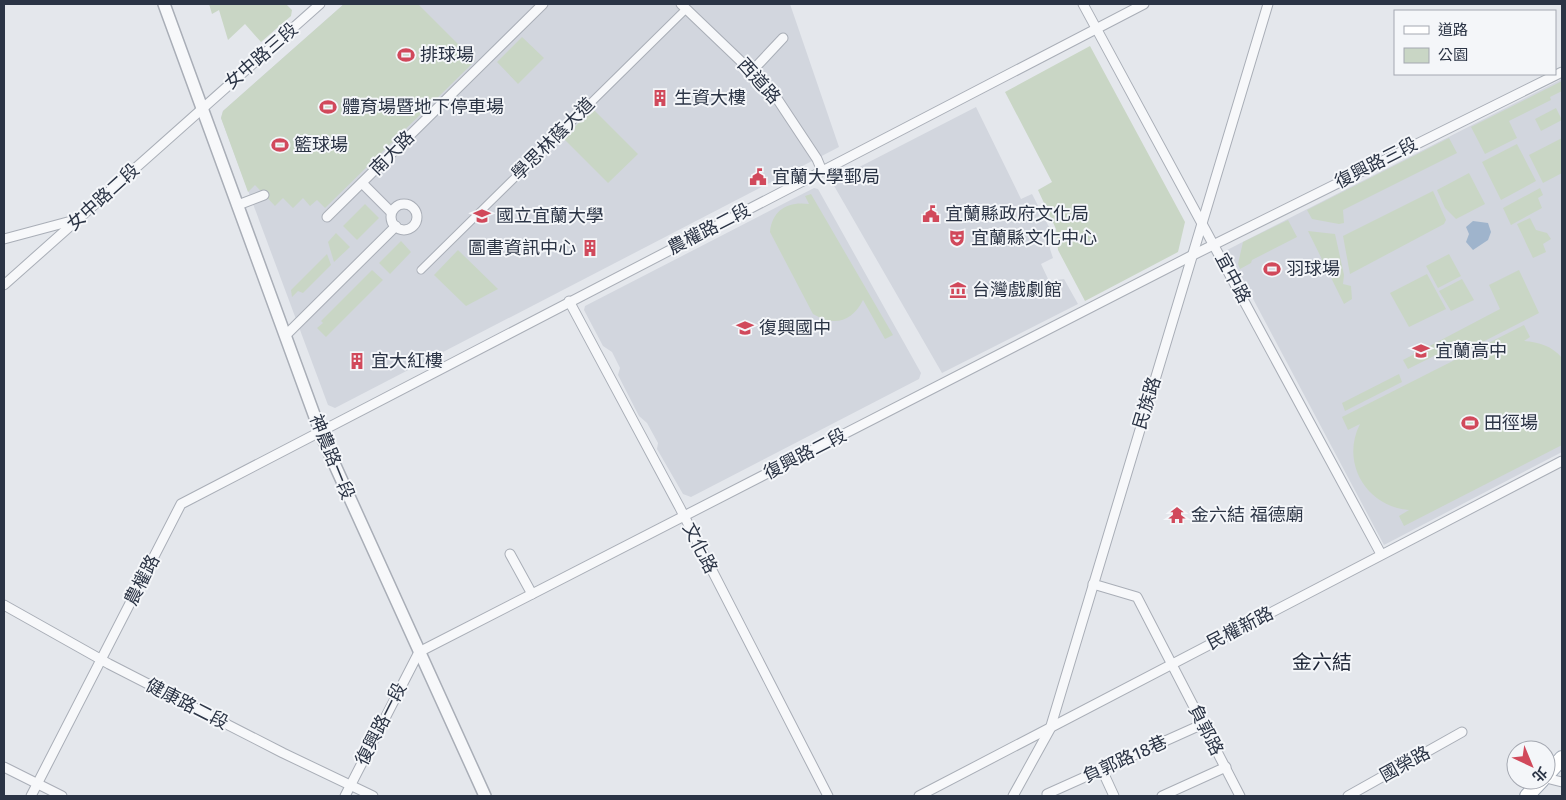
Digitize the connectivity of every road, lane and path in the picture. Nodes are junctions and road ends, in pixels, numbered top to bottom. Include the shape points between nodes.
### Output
1 (164, 4) edge
2 (320, 4) edge
3 (543, 4) edge
4 (1083, 4) edge
5 (1144, 4) edge
6 (1268, 4) edge
7 (683, 6) edge
8 (1096, 28) junction
9 (783, 38) dead end
10 (752, 71) junction
11 (1556, 75) edge
12 (202, 108) junction
13 (822, 171) junction
14 (362, 183) junction
15 (264, 195) dead end
16 (238, 205) junction
17 (391, 212) junction
18 (327, 217) dead end
19 (78, 219) junction
20 (1201, 222) junction
21 (396, 226) junction
22 (4, 240) edge
23 (1215, 244) junction
24 (1191, 256) junction
25 (421, 270) dead end
26 (4, 285) edge
27 (569, 301) junction
28 (286, 336) junction
29 (321, 430) junction
30 (1562, 461) edge
31 (684, 517) junction
32 (510, 554) dead end
33 (1381, 554) junction
34 (1093, 584) junction
35 (532, 594) junction
36 (4, 606) edge
37 (419, 652) junction
38 (101, 659) junction
39 (1172, 663) junction
40 (1203, 724) junction
41 (1050, 729) junction
42 (1462, 732) dead end
43 (4, 767) edge
44 (1226, 767) junction
45 (1102, 770) junction
46 (37, 784) junction
47 (350, 785) junction
48 (1047, 794) dead end
49 (30, 796) edge
50 (62, 796) edge
51 (345, 796) edge
52 (373, 796) edge
53 (485, 796) edge
54 (828, 796) edge
55 (918, 796) edge
56 (1013, 796) edge
57 (1114, 796) edge
58 (1162, 796) edge
59 (1240, 796) edge
60 (1348, 796) edge

1 - 12 street, 神農路一段
2 - 12 street, 女中路三段
3 - 14 street, 南大路
4 - 8 street, 宜中路
5 - 8 street, 農權路二段
6 - 20 street, 民族路
7 - 10 street, 西道路
7 - 25 street, 學思林蔭大道
8 - 13 street, 農權路二段
8 - 20 street, 宜中路
9 - 10 street
10 - 13 street, 西道路 via 772,91
11 - 23 street, 復興路三段
12 - 16 street, 神農路一段
12 - 19 street, 女中路二段
13 - 27 street, 農權路二段
14 - 17 street
14 - 18 street, 南大路
15 - 16 street
16 - 28 street, 神農路一段
17 - 21 street via 390,218
17 - 21 street via 399,204 405,204 417,214 417,223 410,231
19 - 22 street
19 - 26 street, 女中路二段
20 - 23 street, 宜中路
20 - 24 street, 民族路
21 - 28 street
23 - 24 street, 復興路三段
23 - 33 street, 宜中路
24 - 31 street, 復興路二段
24 - 34 street, 民族路
27 - 29 street, 農權路二段
27 - 31 street, 文化路
28 - 29 street, 神農路一段
29 - 37 street, 神農路一段 via 358,521
29 - 38 street, 農權路 via 181,504
30 - 33 street, 民權新路
31 - 35 street, 復興路二段
31 - 54 street, 文化路
32 - 35 street
33 - 39 street, 民權新路
34 - 39 street, 負郭路 via 1137,597
34 - 41 street, 民族路
35 - 37 street, 復興路二段
36 - 38 street, 健康路二段
37 - 47 street, 復興路一段
37 - 53 street, 神農路一段
38 - 46 street, 農權路
38 - 47 street, 健康路二段
39 - 40 street, 負郭路
39 - 41 street, 民權新路
40 - 44 street, 負郭路
40 - 45 street, 負郭路18巷
41 - 55 street, 民權新路
41 - 56 street, 民族路
42 - 60 street, 國榮路
43 - 46 street
44 - 58 street
44 - 59 street, 負郭路
45 - 48 street, 負郭路18巷
45 - 57 street
46 - 49 street, 農權路
46 - 50 street
47 - 51 street, 復興路一段
47 - 52 street, 健康路二段

